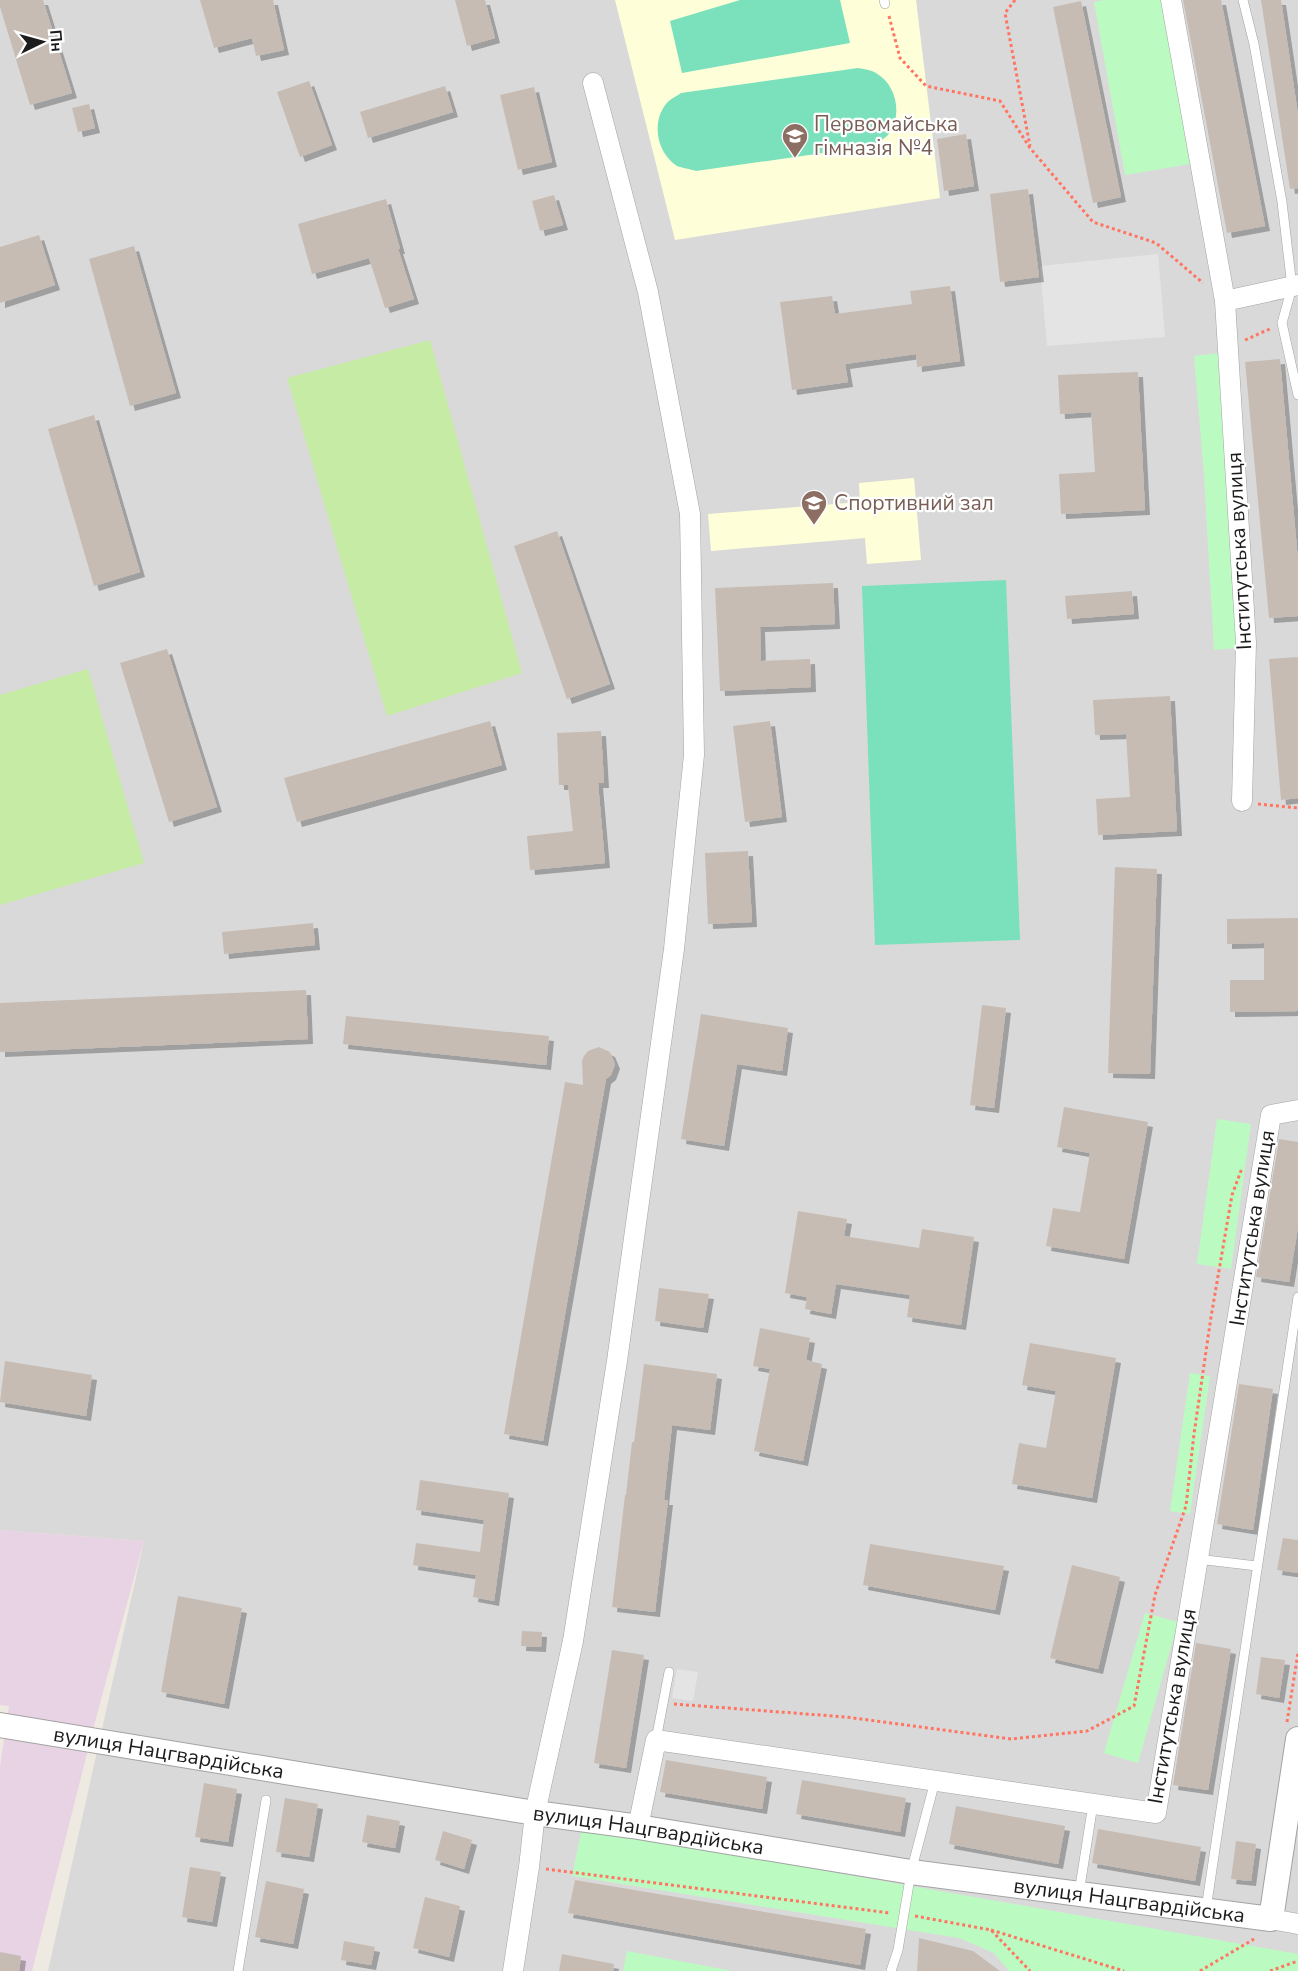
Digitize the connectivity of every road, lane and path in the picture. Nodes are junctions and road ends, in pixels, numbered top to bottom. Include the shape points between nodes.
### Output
1 (1015, 0) edge
2 (1171, 0) edge
3 (1243, 0) edge
4 (885, 2) edge
5 (593, 83) dead end
6 (1030, 148) junction
7 (1295, 286) edge
8 (1225, 301) junction
9 (1282, 323) junction
10 (1227, 347) junction
11 (1298, 395) edge
12 (1242, 801) joint
13 (1298, 808) edge
14 (1298, 1110) edge
15 (1244, 1163) dead end
16 (1298, 1297) edge
17 (1197, 1559) junction
18 (1257, 1566) junction
19 (669, 1672) dead end
20 (664, 1703) junction
21 (0, 1725) edge
22 (1298, 1739) edge
23 (656, 1740) junction
24 (935, 1781) junction
25 (266, 1800) dead end
26 (1093, 1804) junction
27 (535, 1813) junction
28 (638, 1827) junction
29 (529, 1867) junction
30 (911, 1872) junction
31 (1078, 1894) junction
32 (1206, 1911) junction
33 (904, 1914) junction
34 (1283, 1922) edge
35 (991, 1930) junction
36 (1298, 1961) edge
37 (238, 1971) edge
38 (513, 1971) edge
39 (891, 1971) edge
40 (1030, 1971) edge
41 (1125, 1971) edge
42 (1200, 1971) edge
43 (1269, 1971) edge

1 - 6 path via 1005,13
2 - 8 street, Інститутська вулиця
3 - 7 lane
4 - 6 path via 900,58 926,86 1000,101
5 - 27 street via 648,292 690,514 693,755 674,948 617,1361 573,1641
6 - 8 path via 1093,222 1156,243
7 - 8 street
7 - 9 lane
8 - 10 street, Інститутська вулиця
9 - 10 path
9 - 11 lane
10 - 12 street, Інститутська вулиця via 1246,643
12 - 13 path
14 - 17 street, Інститутська вулиця via 1270,1115
15 - 20 path via 1232,1195 1213,1306 1186,1506 1155,1595 1134,1706 1087,1731 1011,1739 846,1718
16 - 18 lane
17 - 18 lane
17 - 26 street, Інститутська вулиця via 1156,1813
18 - 32 lane
19 - 20 lane
20 - 23 lane
21 - 27 street, вулиця Нацгвардійська
22 - 34 street
23 - 24 street, Інститутська вулиця
23 - 28 street
24 - 26 street, Інститутська вулиця
24 - 30 lane
25 - 37 lane
26 - 31 lane
27 - 28 street, вулиця Нацгвардійська
27 - 29 street
28 - 30 street, вулиця Нацгвардійська
29 - 33 path
29 - 38 street
30 - 31 street, вулиця Нацгвардійська
30 - 33 lane
31 - 32 street, вулиця Нацгвардійська
32 - 34 street, вулиця Нацгвардійська
33 - 35 path
33 - 39 lane
34 - 42 path
35 - 40 path
35 - 41 path
36 - 43 path

